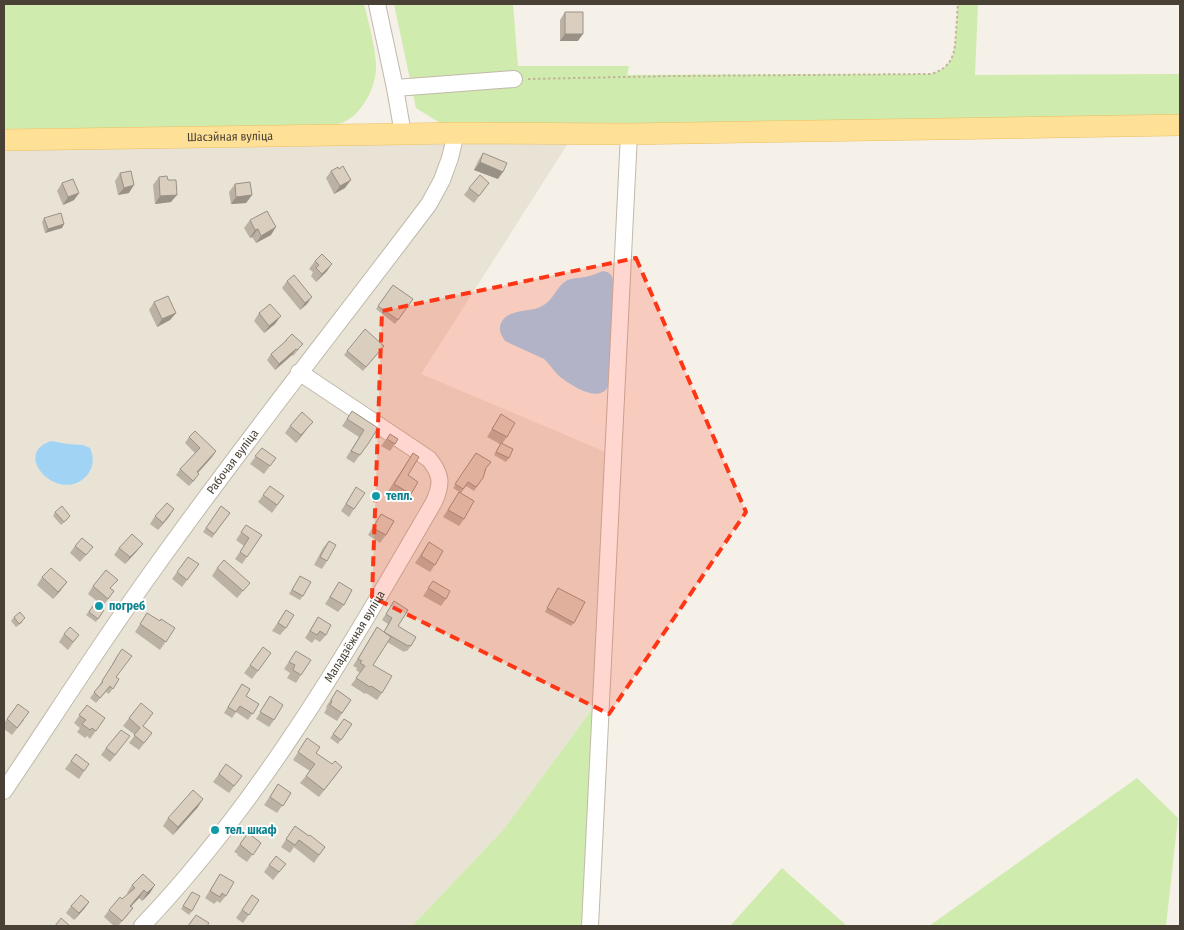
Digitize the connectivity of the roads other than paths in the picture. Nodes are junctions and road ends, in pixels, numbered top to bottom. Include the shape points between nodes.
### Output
1 (377, 4) edge
2 (514, 79) road end
3 (395, 88) junction
4 (1180, 125) edge
5 (456, 132) junction
6 (402, 134) junction
7 (629, 134) junction
8 (4, 140) edge
9 (299, 372) junction
10 (4, 791) edge
11 (142, 926) edge
12 (590, 926) edge

1 - 3 street
2 - 3 street
3 - 6 street
4 - 7 main road, Шасэйная вуліца
5 - 6 main road, Шасэйная вуліца
5 - 7 main road, Шасэйная вуліца
5 - 9 street, Рабочая вуліца via 445,172 429,204
6 - 8 main road, Шасэйная вуліца
7 - 12 street
9 - 10 street, Рабочая вуліца via 153,570
9 - 11 street, Маладзёжная вуліца via 429,460 440,479 439,491 368,615 284,748 207,853

